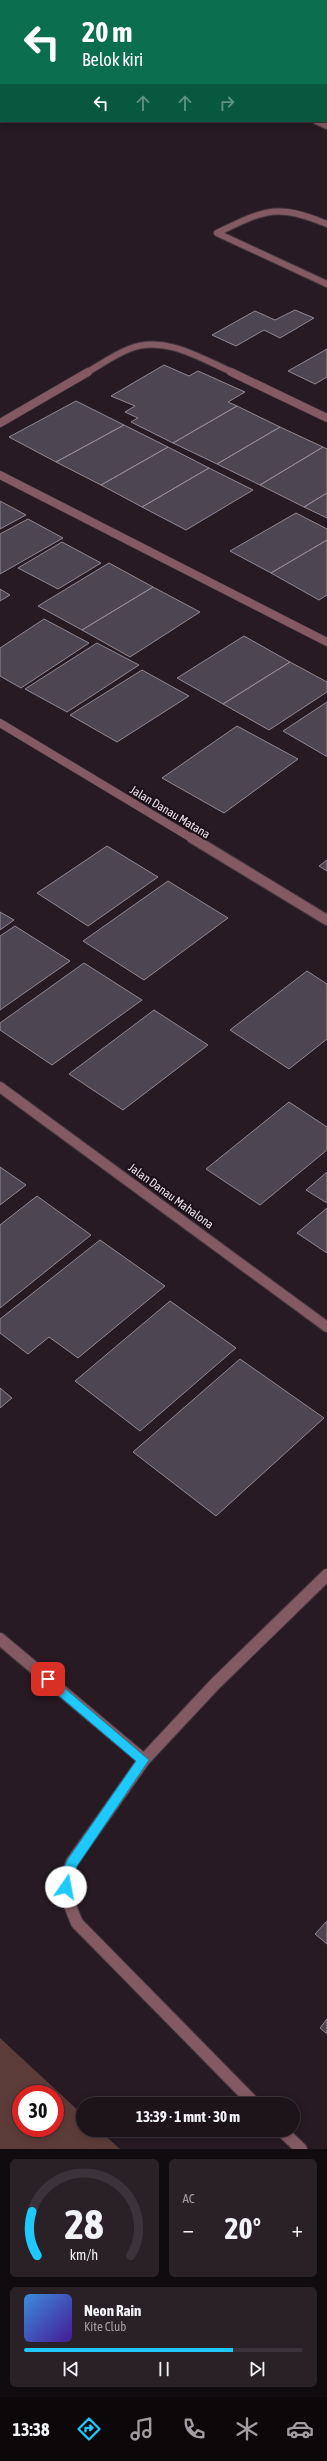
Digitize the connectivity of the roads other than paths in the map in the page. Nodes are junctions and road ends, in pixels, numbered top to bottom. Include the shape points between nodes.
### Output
1 (327, 224) edge
2 (327, 284) edge
3 (327, 418) edge
4 (0, 423) edge
5 (0, 476) edge
6 (327, 642) edge
7 (0, 723) edge
8 (327, 920) edge
9 (0, 1087) edge
10 (327, 1327) edge
11 (327, 1575) edge
12 (0, 1639) edge
13 (144, 1760) junction
14 (248, 2097) edge
15 (289, 2137) edge
16 (301, 2149) edge

1 - 2 street via 295,211 274,208 217,233
3 - 4 street via 196,355 155,343 128,349
5 - 6 street
7 - 8 street, Jalan Danau Matana
9 - 10 street, Jalan Danau Mahalona
11 - 13 street via 215,1684
12 - 13 street
13 - 14 street via 72,1862 66,1876 66,1897 77,1923
15 - 16 street

